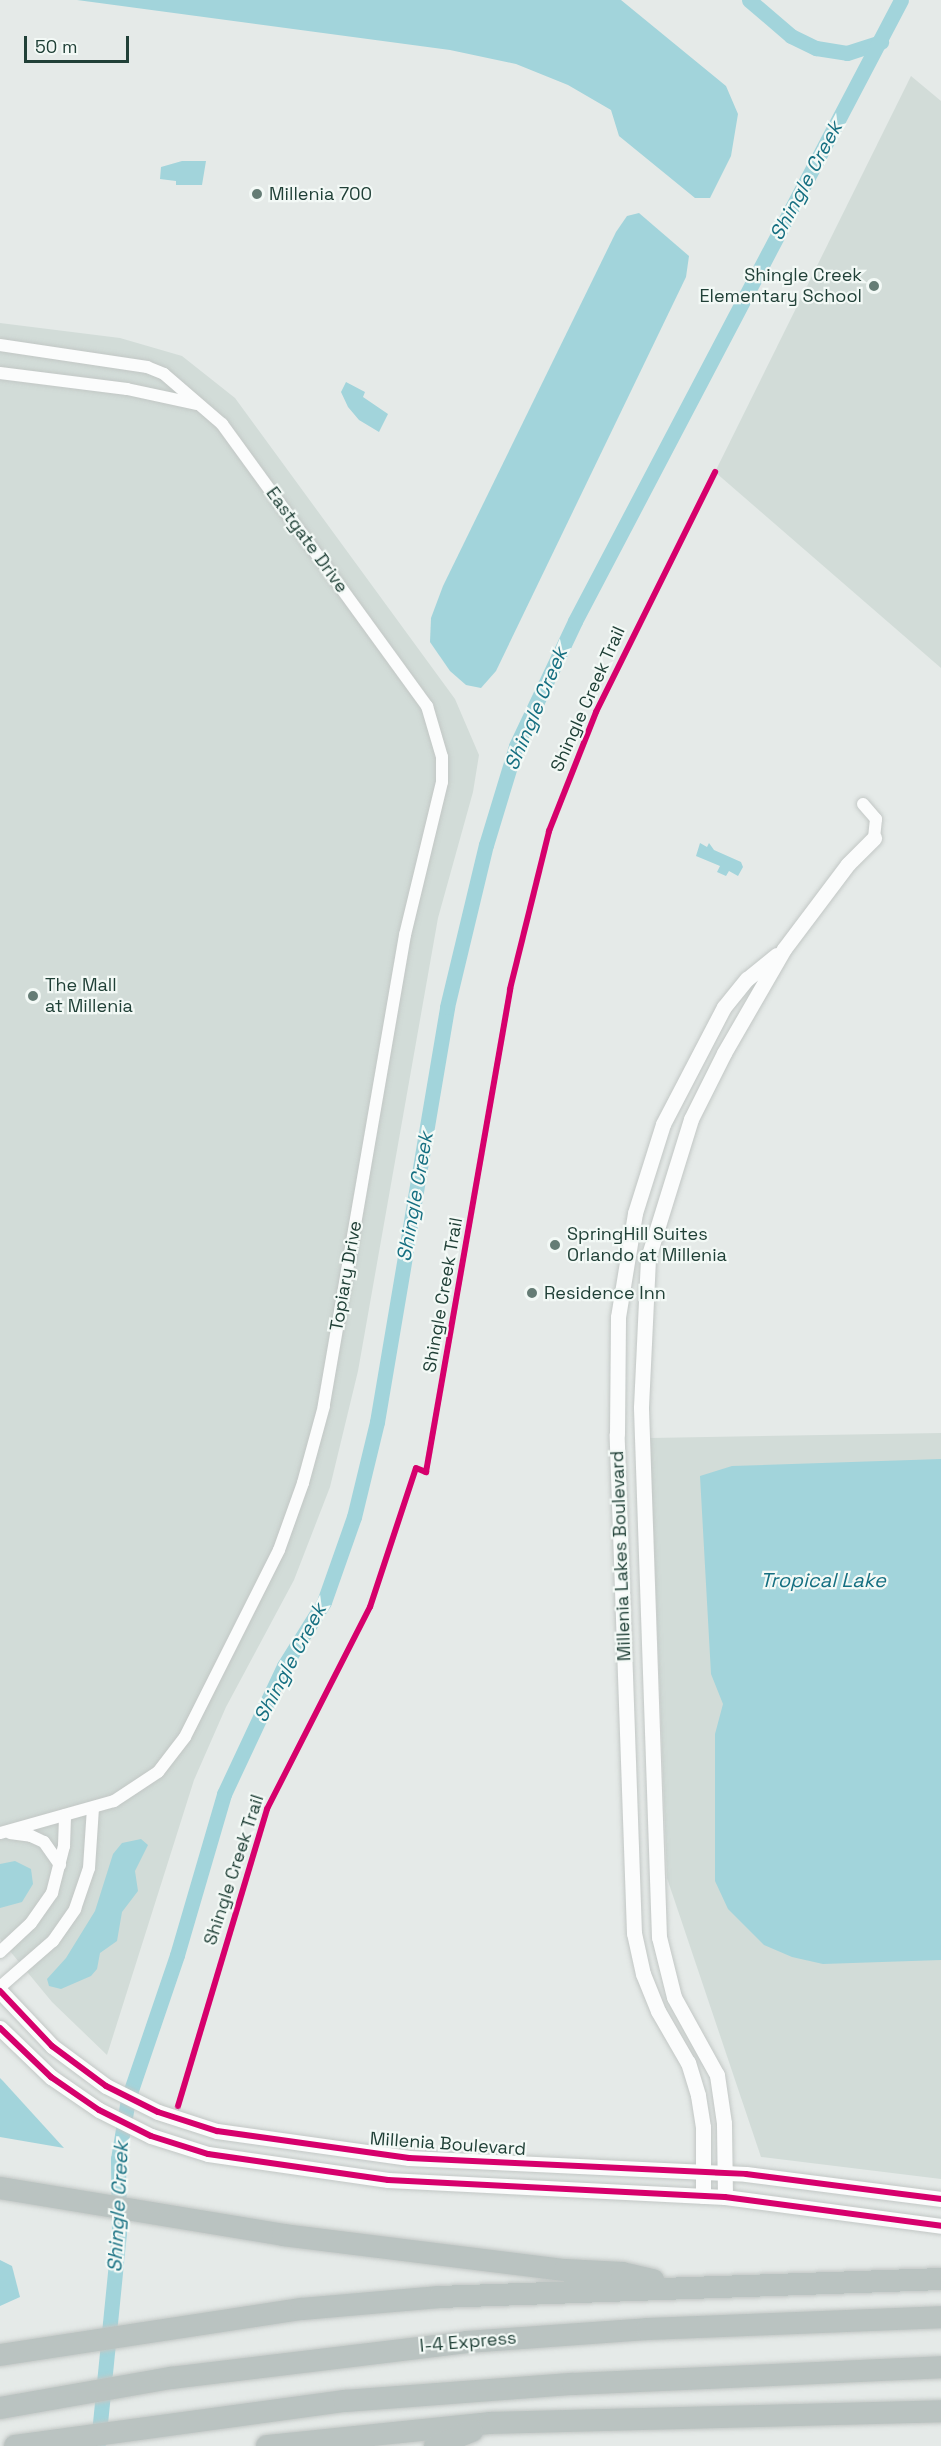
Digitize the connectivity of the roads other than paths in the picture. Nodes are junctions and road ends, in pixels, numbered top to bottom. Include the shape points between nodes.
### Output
1 (0, 345) edge
2 (0, 373) edge
3 (199, 404) junction
4 (411, 681) joint
5 (863, 804) dead end
6 (874, 838) joint
7 (784, 949) junction
8 (93, 1808) junction
9 (65, 1815) junction
10 (0, 1833) edge
11 (60, 1865) junction
12 (0, 1952) edge
13 (0, 1989) edge
14 (0, 2028) edge
15 (704, 2172) junction
16 (724, 2172) junction
17 (0, 2188) edge
18 (703, 2196) junction
19 (725, 2197) junction
20 (941, 2199) edge
21 (941, 2226) edge
22 (941, 2278) edge
23 (692, 2289) junction
24 (941, 2317) edge
25 (0, 2355) edge
26 (941, 2367) edge
27 (0, 2408) edge
28 (941, 2411) edge
29 (490, 2423) junction
30 (15, 2446) edge
31 (267, 2446) edge
32 (435, 2446) edge

1 - 3 street, Eastgate Drive via 147,367 164,374
2 - 3 street, Eastgate Drive via 127,389
3 - 4 street, Eastgate Drive via 222,424
4 - 8 street, Topiary Drive via 428,706 437,732 442,782 405,935 314,1448 270,1571 185,1737 158,1772 137,1789
5 - 6 street via 876,819
6 - 7 street, Millenia Lakes Boulevard via 848,864
7 - 15 street, Millenia Lakes Boulevard via 747,979 724,1008 663,1124 635,1214 618,1317 617,1434 635,1943 658,2011 688,2063 698,2095
7 - 16 street, Millenia Lakes Boulevard via 692,1119 648,1258 641,1342 659,1937 674,1997 717,2075 724,2123
8 - 9 street, Topiary Drive
8 - 13 street via 89,1868 75,1910 53,1941
9 - 10 street, Topiary Drive
9 - 11 street
10 - 11 street, Topiary Drive via 31,1836 44,1842
11 - 12 street via 43,1908
13 - 15 street, Millenia Boulevard via 52,2046 106,2086 158,2112 217,2132 348,2152 486,2164
14 - 18 street via 51,2077 99,2110 151,2136 208,2154 354,2176 508,2189
15 - 16 street, Millenia Boulevard
15 - 18 street, Millenia Lakes Boulevard
16 - 19 street, Millenia Lakes Boulevard
16 - 20 street, Millenia Boulevard
17 - 23 highway via 283,2235 466,2259 622,2272
18 - 19 street
19 - 21 street
22 - 23 highway
23 - 25 highway via 573,2289 302,2309
24 - 27 highway, I-4 Express via 554,2334 369,2352 171,2378
26 - 30 highway via 462,2391 165,2423
28 - 29 highway
29 - 31 highway
29 - 32 highway

